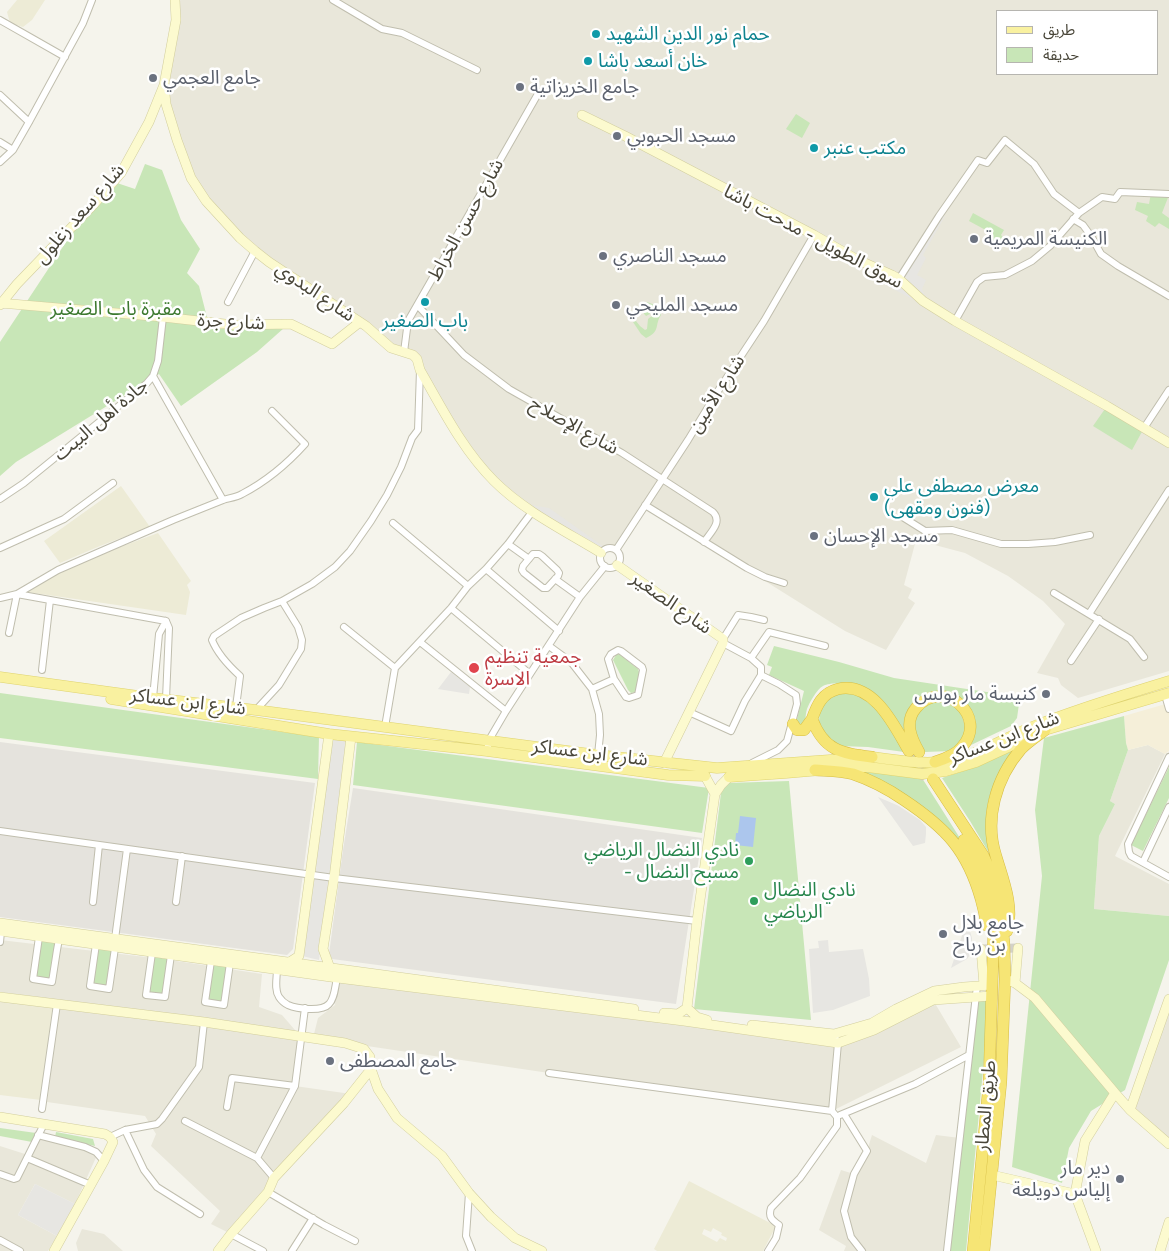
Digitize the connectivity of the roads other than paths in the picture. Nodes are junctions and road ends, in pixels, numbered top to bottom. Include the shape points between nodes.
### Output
1 (92, 0) edge
2 (175, 0) edge
3 (333, 0) edge
4 (0, 20) edge
5 (65, 57) junction
6 (477, 70) dead end
7 (164, 85) junction
8 (539, 92) dead end
9 (0, 95) edge
10 (582, 115) dead end
11 (29, 122) junction
12 (0, 142) edge
13 (13, 150) junction
14 (0, 162) edge
15 (1169, 194) edge
16 (1079, 213) junction
17 (1073, 219) junction
18 (814, 236) junction
19 (255, 251) junction
20 (900, 279) junction
21 (1169, 296) edge
22 (228, 302) dead end
23 (0, 304) edge
24 (418, 306) junction
25 (163, 317) junction
26 (955, 321) junction
27 (360, 322) junction
28 (404, 352) junction
29 (420, 370) junction
30 (153, 376) junction
31 (1169, 390) edge
32 (272, 411) dead end
33 (1144, 428) junction
34 (1169, 443) edge
35 (663, 479) junction
36 (113, 483) dead end
37 (1169, 490) edge
38 (0, 498) edge
39 (223, 500) junction
40 (645, 506) junction
41 (532, 512) junction
42 (901, 516) dead end
43 (393, 523) dead end
44 (1090, 535) dead end
45 (704, 542) junction
46 (508, 544) junction
47 (0, 548) edge
48 (616, 550) junction
49 (601, 553) junction
50 (529, 559) junction
51 (616, 565) junction
52 (605, 566) junction
53 (486, 569) junction
54 (555, 579) junction
55 (784, 584) dead end
56 (468, 586) junction
57 (1054, 593) dead end
58 (17, 594) junction
59 (580, 597) junction
60 (0, 598) edge
61 (50, 600) junction
62 (282, 601) junction
63 (452, 608) junction
64 (1090, 614) junction
65 (764, 620) dead end
66 (1099, 620) junction
67 (166, 621) junction
68 (344, 627) dead end
69 (559, 631) junction
70 (9, 633) dead end
71 (723, 641) junction
72 (420, 642) junction
73 (549, 646) junction
74 (824, 646) dead end
75 (751, 658) junction
76 (1144, 658) dead end
77 (1071, 661) dead end
78 (394, 668) junction
79 (42, 670) dead end
80 (530, 674) junction
81 (761, 675) junction
82 (0, 677) edge
83 (614, 679) junction
84 (0, 681) edge
85 (1169, 681) edge
86 (592, 689) junction
87 (1167, 694) edge
88 (153, 698) junction
89 (166, 699) junction
90 (236, 708) junction
91 (1169, 709) edge
92 (256, 710) junction
93 (506, 711) junction
94 (689, 712) junction
95 (812, 719) junction
96 (792, 724) junction
97 (386, 727) junction
98 (1045, 730) junction
99 (328, 734) junction
100 (351, 737) junction
101 (489, 740) junction
102 (487, 752) junction
103 (598, 755) junction
104 (872, 757) junction
105 (1169, 757) edge
106 (935, 762) junction
107 (664, 763) junction
108 (745, 767) junction
109 (815, 770) junction
110 (705, 776) joint
111 (729, 777) joint
112 (715, 794) junction
113 (1169, 807) edge
114 (0, 831) edge
115 (99, 845) junction
116 (127, 849) junction
117 (182, 856) junction
118 (1143, 862) junction
119 (310, 874) junction
120 (1169, 877) edge
121 (334, 878) junction
122 (93, 902) dead end
123 (176, 902) dead end
124 (697, 921) junction
125 (0, 929) edge
126 (40, 937) junction
127 (59, 939) junction
128 (0, 942) edge
129 (1004, 942) junction
130 (115, 943) junction
131 (96, 944) junction
132 (1018, 948) dead end
133 (981, 949) dead end
134 (152, 953) junction
135 (171, 955) junction
136 (211, 961) junction
137 (993, 961) junction
138 (230, 963) junction
139 (288, 963) junction
140 (330, 968) junction
141 (277, 969) junction
142 (337, 978) junction
143 (1010, 981) junction
144 (986, 988) junction
145 (0, 997) edge
146 (976, 998) junction
147 (1169, 999) edge
148 (57, 1004) junction
149 (305, 1008) junction
150 (687, 1008) junction
151 (204, 1022) junction
152 (301, 1037) junction
153 (836, 1038) junction
154 (969, 1056) junction
155 (371, 1069) junction
156 (549, 1073) dead end
157 (295, 1086) junction
158 (1115, 1093) junction
159 (226, 1107) dead end
160 (42, 1109) dead end
161 (1130, 1110) junction
162 (838, 1114) junction
163 (0, 1118) edge
164 (185, 1121) dead end
165 (44, 1124) junction
166 (125, 1130) junction
167 (38, 1135) junction
168 (110, 1137) junction
169 (1169, 1144) edge
170 (27, 1158) junction
171 (257, 1158) junction
172 (104, 1161) junction
173 (0, 1174) edge
174 (992, 1175) junction
175 (274, 1178) junction
176 (91, 1185) junction
177 (268, 1192) junction
178 (469, 1193) junction
179 (1075, 1194) junction
180 (200, 1214) dead end
181 (313, 1218) junction
182 (1169, 1222) edge
183 (231, 1234) junction
184 (0, 1240) edge
185 (355, 1242) dead end
186 (20, 1251) edge
187 (54, 1251) edge
188 (218, 1251) edge
189 (263, 1251) edge
190 (292, 1251) edge
191 (472, 1251) edge
192 (542, 1251) edge
193 (768, 1251) edge
194 (862, 1251) edge
195 (947, 1251) edge
196 (973, 1251) edge
197 (984, 1251) edge
198 (1096, 1251) edge
199 (1160, 1251) edge

1 - 5 street
2 - 7 main road, شارع سعد زغلول via 176,20
3 - 6 street via 382,29 402,33
4 - 5 street
5 - 11 street
7 - 19 main road, شارع البدوي via 170,122 191,178 206,201
7 - 23 main road, شارع سعد زغلول via 149,122 121,173
8 - 24 street, شارع حسن الخراط
9 - 11 street
10 - 18 main road, سوق الطويل - مدحت باشا
11 - 13 street
12 - 13 street
13 - 14 street
15 - 16 street via 1120,192 1115,200 1102,197
16 - 17 street
16 - 20 street via 1054,194 1034,164 1005,140 987,163 978,160
17 - 21 street via 1092,236 1101,254
17 - 26 street via 1032,261 1005,275 984,277 977,282
18 - 20 main road, سوق الطويل - مدحت باشا
18 - 35 street, شارع الأمين
19 - 22 street
19 - 27 main road, شارع البدوي
20 - 26 main road, سوق الطويل - مدحت باشا via 923,301
23 - 25 main road, شارع جرة
24 - 28 street, شارع حسن الخراط via 408,321
24 - 35 street, شارع الإصلاح via 464,355 509,390 622,452
25 - 27 main road, شارع جرة via 234,325 291,324 332,344
25 - 30 street, جادة أهل البيت via 158,362
26 - 33 main road, سوق الطويل - مدحت باشا
27 - 28 main road, شارع البدوي via 391,348
28 - 29 main road, شارع البدوي via 417,359
29 - 41 main road, شارع البدوي via 460,440 493,480
29 - 62 street via 418,430 387,496 350,551 335,567
30 - 38 street, جادة أهل البيت via 24,483
30 - 39 street
31 - 33 street
32 - 39 street via 305,444 270,477 241,495
33 - 34 main road, سوق الطويل - مدحت باشا
35 - 40 street, شارع الأمين
35 - 45 street, شارع الإصلاح via 716,515 717,524
36 - 47 street via 64,519
37 - 64 street
39 - 58 street via 58,570
40 - 45 street
40 - 48 street, شارع الأمين
41 - 46 street
41 - 49 main road
42 - 44 street via 925,531 952,530 1001,544 1055,542
43 - 56 street
45 - 55 street via 756,573
46 - 50 street
46 - 53 street
48 - 49 street via 611,548
48 - 51 street, شارع الصغير via 620,559
49 - 52 street via 601,562
50 - 54 street via 534,554 542,556 559,573
50 - 54 street via 522,570 543,588
51 - 52 street, شارع الصغير via 611,568
51 - 71 main road, شارع الصغير
52 - 59 street
53 - 56 street
53 - 69 street
54 - 59 street
56 - 63 street
57 - 64 street
58 - 60 street
58 - 61 street
58 - 70 street
59 - 69 street
61 - 67 street
61 - 79 street
62 - 90 street via 241,618 212,640 226,663 240,676
62 - 92 street via 298,627 301,649 279,686
63 - 72 street
63 - 80 street
64 - 66 street
65 - 71 street via 738,616
66 - 76 street via 1130,639
66 - 77 street
67 - 88 street via 159,634
67 - 89 street via 169,628
68 - 78 street
69 - 73 street
71 - 75 street
71 - 94 main road
72 - 78 street
72 - 93 street
73 - 80 street
73 - 86 street via 571,662
74 - 75 street via 769,632
75 - 81 street via 761,667
78 - 97 street
80 - 93 street
81 - 94 street via 732,731
81 - 96 street via 796,696
82 - 88 main road, شارع ابن عساكر
83 - 83 street via 608,659 614,651 621,651 642,667 639,692 635,696 626,697
83 - 86 street
84 - 99 main road, شارع ابن عساكر
85 - 106 main road, شارع ابن عساكر via 1069,713 976,752
86 - 103 street via 599,721
87 - 91 street
87 - 98 main road, شارع ابن عساكر
88 - 89 main road, شارع ابن عساكر
89 - 90 main road, شارع ابن عساكر
90 - 92 main road, شارع ابن عساكر
92 - 97 main road, شارع ابن عساكر
93 - 101 street
94 - 107 main road
95 - 96 highway via 804,730 797,730
95 - 104 highway via 820,737 831,747
95 - 106 highway via 825,695 849,688 859,691 874,700 914,752 910,720 913,712 927,699 935,696 950,698 969,715 969,736 962,748
96 - 108 street via 783,747
97 - 101 main road, شارع ابن عساكر
98 - 109 main road, شارع ابن عساكر via 976,762 946,771 922,774 868,767
98 - 129 highway via 1015,757 996,793 991,816 991,836 1008,899 1009,924
99 - 100 main road, شارع ابن عساكر
99 - 119 main road
100 - 102 main road, شارع ابن عساكر
100 - 121 main road
101 - 102 street
101 - 103 main road, شارع ابن عساكر
102 - 110 main road, شارع ابن عساكر via 668,775
103 - 107 main road, شارع ابن عساكر
104 - 106 main road, شارع ابن عساكر
104 - 108 main road, شارع ابن عساكر
105 - 118 street via 1128,844 1131,856
107 - 108 main road, شارع ابن عساكر
109 - 111 main road, شارع ابن عساكر
109 - 137 highway via 852,774 883,787 936,822 964,856 976,882
110 - 112 main road
111 - 112 main road
112 - 124 main road
113 - 118 street
114 - 115 street
115 - 116 street
115 - 122 street
116 - 117 street
116 - 130 street
117 - 119 street
117 - 123 street
118 - 120 street
119 - 121 street
119 - 139 main road via 299,956
121 - 124 street
121 - 140 main road via 323,950
124 - 150 main road
125 - 126 main road
125 - 128 street
125 - 130 main road
126 - 127 main road
126 - 127 street via 33,979 52,982
127 - 131 main road
129 - 137 highway, طريق المطار via 998,897 983,855 930,779 981,867 994,923
129 - 143 highway, طريق المطار
130 - 131 main road
130 - 131 street via 109,989 90,986
130 - 134 main road
130 - 139 main road
132 - 143 main road
133 - 144 main road
134 - 135 main road
134 - 135 street via 146,994 165,997
135 - 136 main road
136 - 138 main road
136 - 138 street via 205,1002 224,1005
137 - 144 highway, طريق المطار
138 - 141 main road
139 - 140 main road
140 - 150 main road via 672,1014
141 - 142 main road
141 - 149 street via 276,988 280,998 288,1005
142 - 149 street via 333,998 326,1007 318,1010
142 - 153 main road
143 - 158 main road via 1038,1002
143 - 174 highway, طريق المطار
144 - 146 main road
144 - 146 street
144 - 153 main road via 934,991
144 - 196 highway, طريق المطار via 989,1083
145 - 148 main road
146 - 153 main road via 933,1000 874,1030
146 - 154 street
147 - 161 main road
148 - 151 main road
148 - 160 street
149 - 152 street
150 - 153 main road via 703,1020
151 - 152 main road
151 - 166 street via 199,1067 162,1119 157,1124
152 - 155 main road via 364,1049 370,1057
152 - 157 street
153 - 162 street
154 - 162 street via 915,1084
154 - 195 street
155 - 175 main road
155 - 178 main road via 378,1089 397,1118 442,1156
156 - 162 street
157 - 159 street via 232,1078
157 - 171 street
158 - 161 main road
158 - 179 main road via 1085,1141
161 - 169 main road
162 - 193 street via 836,1126 800,1178 771,1208 772,1220 779,1225
162 - 194 street via 867,1151 854,1174 844,1211 852,1236
163 - 165 main road
164 - 171 street
165 - 167 street
165 - 168 main road
166 - 168 street
166 - 180 street via 144,1170 157,1187
167 - 170 street
167 - 172 street via 85,1147
168 - 172 main road via 113,1142
170 - 173 street via 16,1179
170 - 176 street
171 - 175 street
172 - 176 main road
174 - 179 main road
174 - 197 highway, طريق المطار
175 - 177 main road
176 - 187 main road
177 - 181 street
177 - 183 main road
178 - 191 street via 466,1236
178 - 192 main road via 514,1238
179 - 198 main road
181 - 185 street
181 - 190 street
182 - 199 main road
183 - 188 main road
183 - 189 street
184 - 186 street

